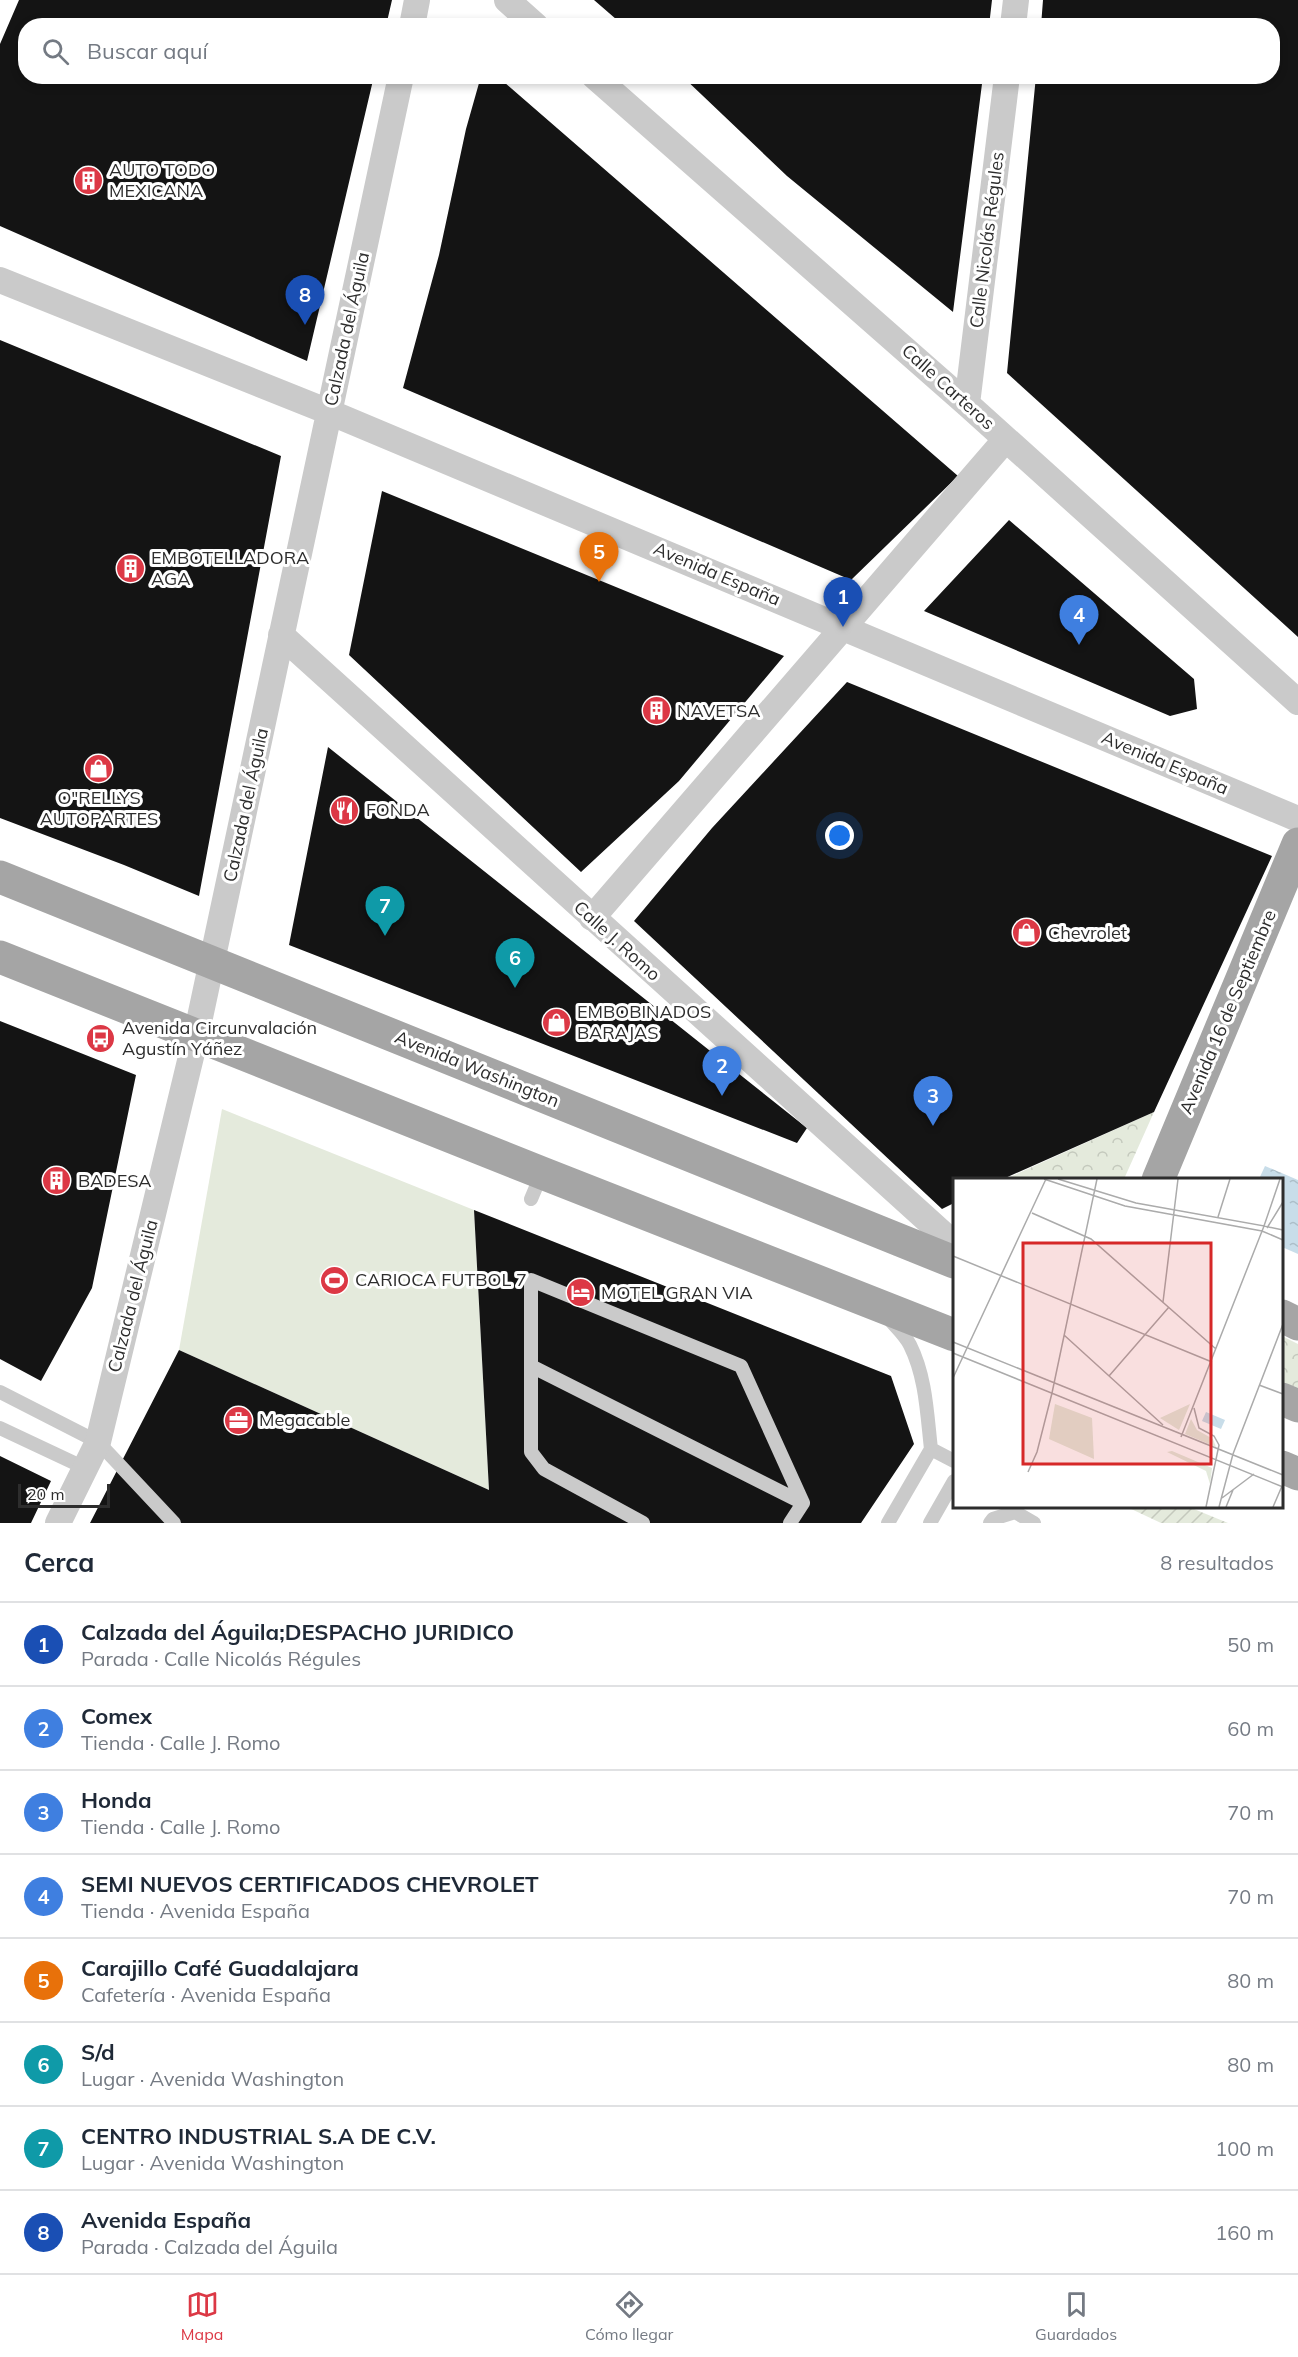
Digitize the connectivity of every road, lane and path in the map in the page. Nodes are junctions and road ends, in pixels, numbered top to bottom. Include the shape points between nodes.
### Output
1 (417, 0) edge
2 (1016, 0) edge
3 (515, 3) edge
4 (414, 18) edge
5 (529, 18) edge
6 (1014, 18) edge
7 (399, 84) edge
8 (603, 84) edge
9 (1006, 84) edge
10 (0, 280) edge
11 (968, 404) junction
12 (329, 412) junction
13 (1006, 439) junction
14 (843, 627) junction
15 (281, 635) junction
16 (1298, 702) edge
17 (1298, 819) edge
18 (1298, 844) edge
19 (0, 877) edge
20 (592, 918) junction
21 (0, 957) edge
22 (211, 962) junction
23 (196, 1036) junction
24 (1178, 1133) junction
25 (1158, 1178) edge
26 (1183, 1178) edge
27 (953, 1243) edge
28 (953, 1262) edge
29 (879, 1306) junction
30 (1283, 1317) edge
31 (1298, 1324) edge
32 (953, 1335) edge
33 (531, 1366) junction
34 (0, 1392) edge
35 (1283, 1400) edge
36 (1298, 1406) edge
37 (0, 1428) edge
38 (98, 1442) junction
39 (931, 1449) junction
40 (953, 1460) edge
41 (85, 1468) junction
42 (1283, 1468) edge
43 (1298, 1474) edge
44 (953, 1483) edge
45 (803, 1503) junction
46 (58, 1523) edge
47 (174, 1523) edge
48 (643, 1523) edge
49 (790, 1523) edge
50 (888, 1523) edge
51 (930, 1523) edge
52 (990, 1523) edge
53 (1034, 1523) edge

1 - 4 street
2 - 6 street
3 - 5 street
7 - 12 street, Calzada del Águila
8 - 11 street, Calle Carteros
9 - 11 street, Calle Nicolás Régules
10 - 12 street, Avenida España
11 - 13 street, Calle Carteros
12 - 14 street, Avenida España
12 - 15 street, Calzada del Águila
13 - 14 street
13 - 16 street, Calle Carteros
14 - 17 street, Avenida España
14 - 20 street
15 - 20 street, Calle J. Romo
15 - 22 street, Calzada del Águila
18 - 24 main road, Avenida 16 de Septiembre
19 - 22 main road, Avenida Washington
20 - 27 street, Calle J. Romo
21 - 23 main road
22 - 23 street, Calzada del Águila
22 - 28 main road, Avenida Washington
23 - 29 main road via 537,1186
23 - 38 street, Calzada del Águila
24 - 25 main road, Avenida 16 de Septiembre
24 - 26 main road
29 - 32 main road
29 - 39 lane via 909,1343 918,1367 927,1404
30 - 31 main road
33 - 45 lane
33 - 45 lane via 531,1280 741,1366
33 - 48 lane via 531,1452 544,1469
34 - 38 lane
35 - 36 main road
37 - 41 lane
38 - 41 street, Calzada del Águila
38 - 47 lane
39 - 40 lane
39 - 50 lane
41 - 46 street, Calzada del Águila
42 - 43 main road
44 - 51 lane
45 - 49 lane
52 - 53 lane via 1015,1512

